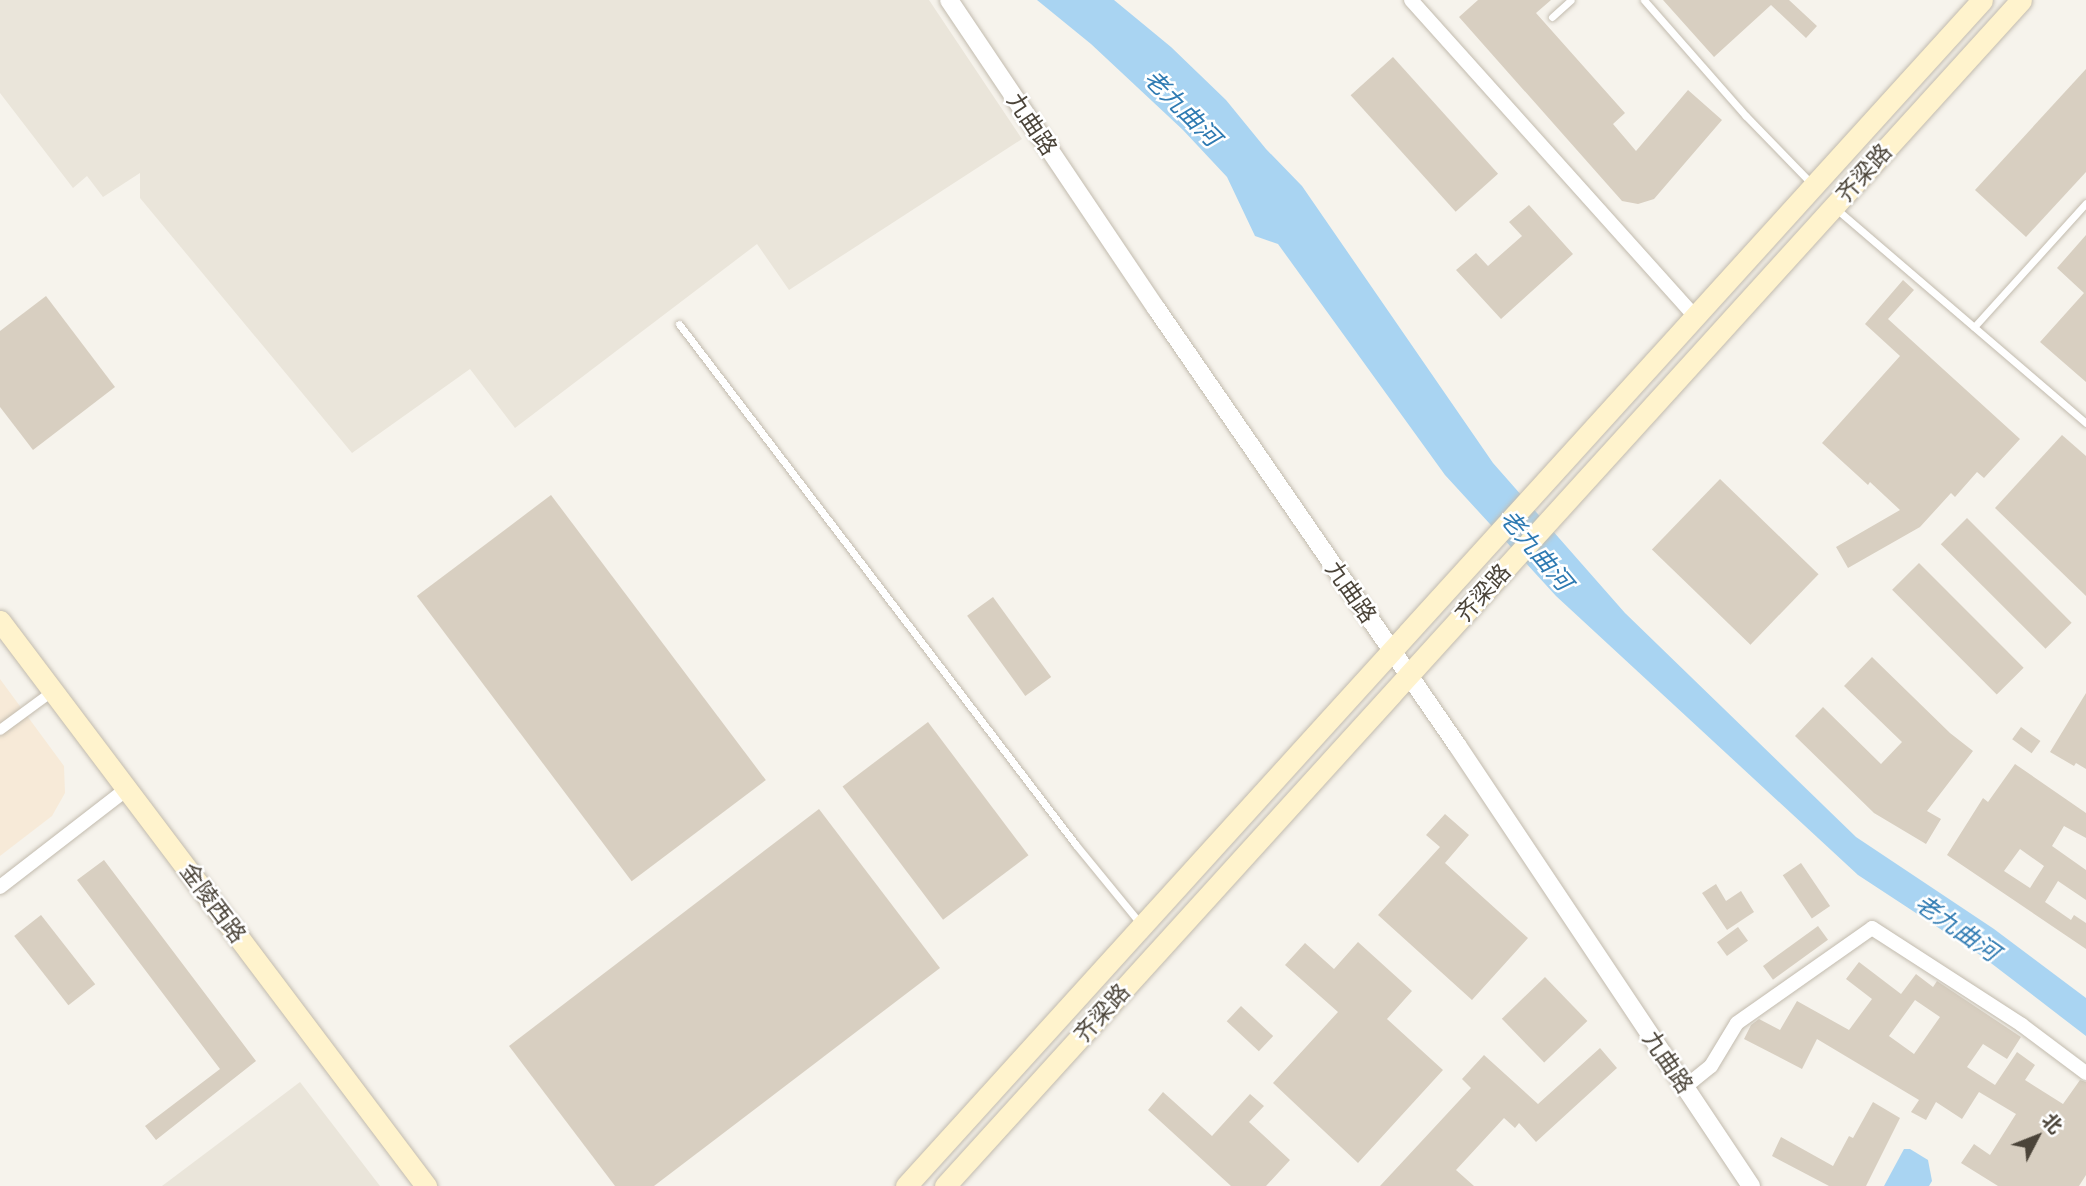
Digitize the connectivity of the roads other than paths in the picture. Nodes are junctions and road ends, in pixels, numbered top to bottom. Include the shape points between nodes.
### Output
1 (949, 0) edge
2 (1410, 0) edge
3 (1572, 0) edge
4 (1644, 0) edge
5 (1982, 0) edge
6 (2021, 0) edge
7 (1552, 17) dead end
8 (1813, 186) junction
9 (2086, 203) edge
10 (1834, 206) junction
11 (1695, 317) junction
12 (679, 324) dead end
13 (1974, 327) junction
14 (2086, 423) edge
15 (0, 621) edge
16 (1392, 651) junction
17 (1409, 675) junction
18 (53, 691) junction
19 (0, 730) edge
20 (127, 789) junction
21 (0, 887) edge
22 (1142, 926) junction
23 (2086, 1073) edge
24 (1685, 1087) junction
25 (426, 1186) edge
26 (906, 1186) edge
27 (945, 1186) edge
28 (1751, 1186) edge

1 - 16 street, 九曲路
2 - 11 street
3 - 7 lane
4 - 8 lane
5 - 8 main road, 齐梁路
6 - 10 main road, 齐梁路
8 - 10 main road
8 - 11 main road, 齐梁路
9 - 13 lane
10 - 13 lane
10 - 17 main road, 齐梁路
11 - 16 main road, 齐梁路
12 - 22 lane
13 - 14 lane
15 - 18 main road, 金陵西路
16 - 17 street, 九曲路
16 - 22 main road, 齐梁路
17 - 24 street, 九曲路
17 - 27 main road, 齐梁路
18 - 19 street
18 - 20 main road, 金陵西路
20 - 21 street
20 - 25 main road, 金陵西路
22 - 26 main road, 齐梁路
23 - 24 street via 2022,1025 1872,928 1737,1023 1711,1066
24 - 28 street, 九曲路

